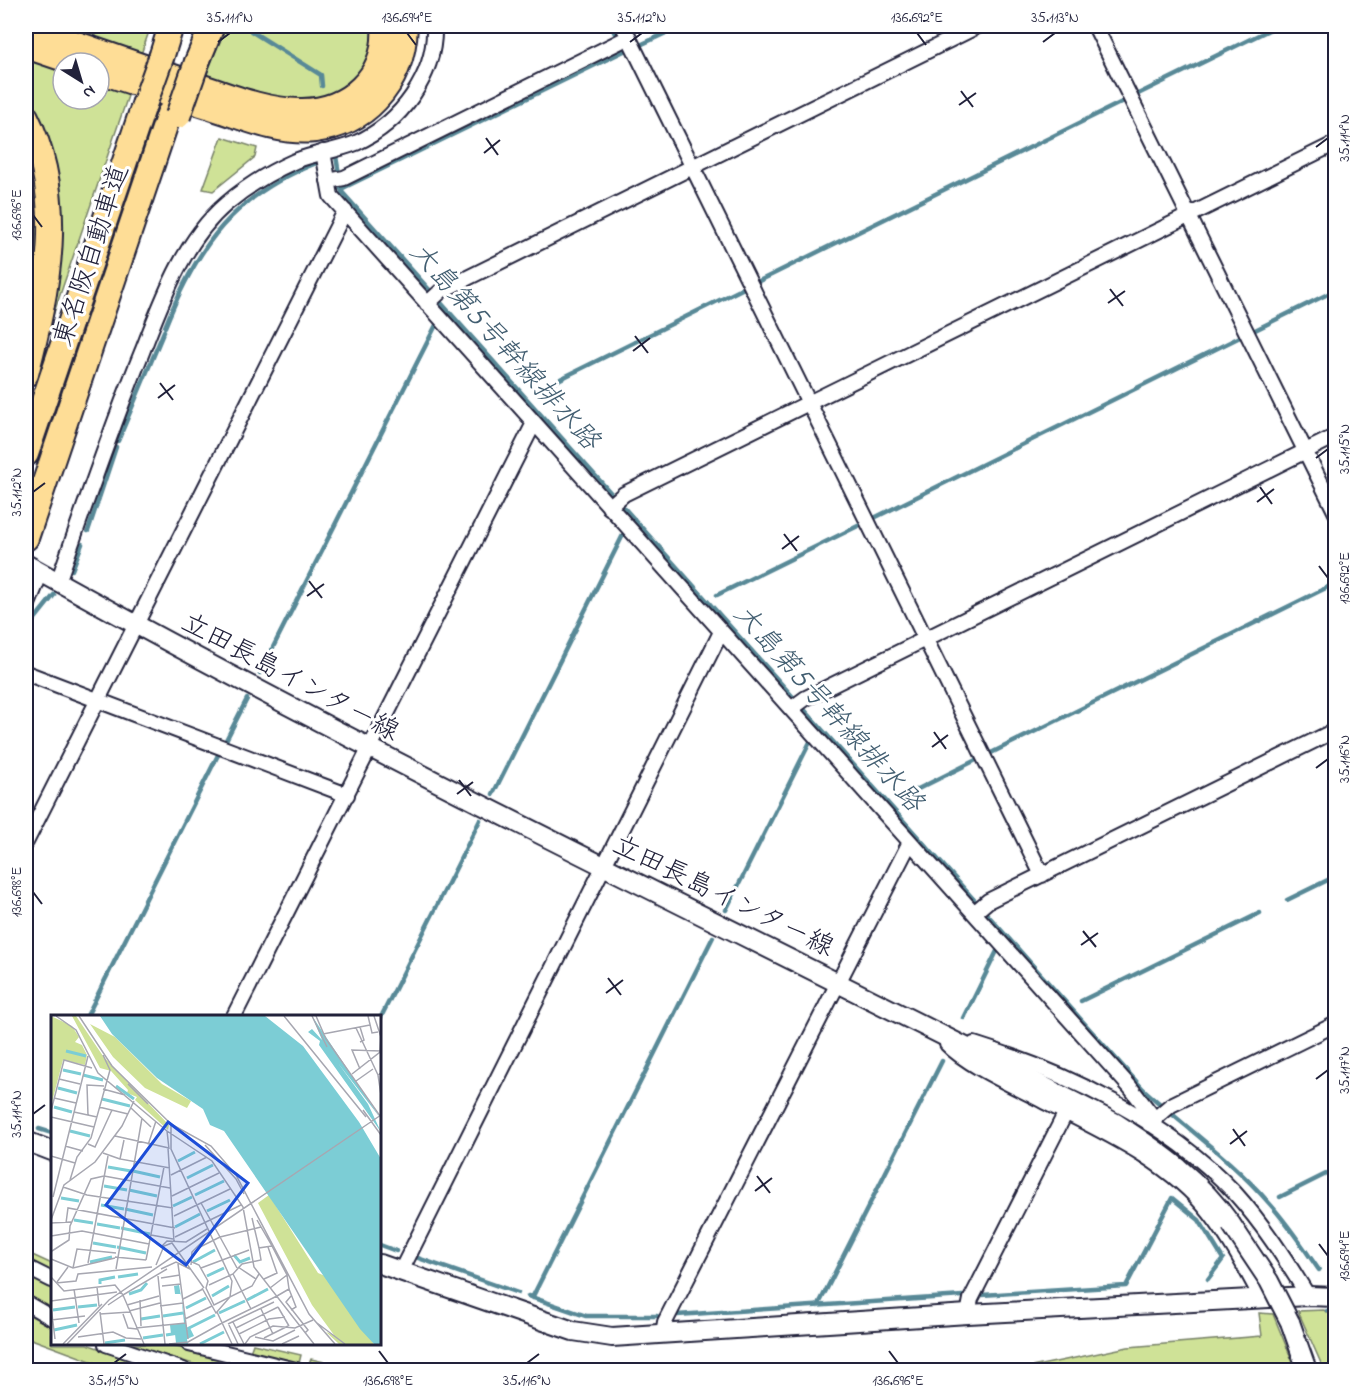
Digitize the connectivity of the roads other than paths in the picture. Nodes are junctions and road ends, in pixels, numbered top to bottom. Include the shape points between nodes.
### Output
1 (171, 26) edge
2 (198, 26) edge
3 (212, 26) edge
4 (384, 26) edge
5 (405, 26) edge
6 (435, 26) edge
7 (978, 26) edge
8 (1095, 26) edge
9 (26, 27) edge
10 (623, 37) edge
11 (26, 46) edge
12 (51, 54) edge
13 (192, 61) junction
14 (111, 75) edge
15 (26, 117) edge
16 (1335, 143) edge
17 (323, 152) junction
18 (693, 166) junction
19 (335, 180) junction
20 (345, 211) junction
21 (1189, 215) junction
22 (429, 302) junction
23 (26, 374) edge
24 (809, 403) junction
25 (534, 423) junction
26 (1335, 436) edge
27 (1305, 451) junction
28 (26, 454) edge
29 (611, 505) junction
30 (1335, 513) edge
31 (26, 538) edge
32 (33, 568) edge
33 (58, 582) junction
34 (26, 609) edge
35 (135, 626) junction
36 (721, 632) junction
37 (925, 639) junction
38 (26, 673) edge
39 (97, 701) junction
40 (792, 709) junction
41 (1335, 730) edge
42 (370, 748) junction
43 (347, 795) junction
44 (26, 842) edge
45 (910, 842) junction
46 (603, 865) junction
47 (1042, 874) junction
48 (976, 913) junction
49 (837, 981) junction
50 (235, 1015) edge
51 (1335, 1024) edge
52 (935, 1032) junction
53 (1066, 1112) junction
54 (1154, 1119) junction
55 (26, 1141) edge
56 (51, 1151) edge
57 (381, 1264) edge
58 (26, 1267) edge
59 (400, 1271) junction
60 (51, 1280) edge
61 (1308, 1296) junction
62 (1335, 1297) edge
63 (1262, 1299) junction
64 (26, 1303) edge
65 (968, 1314) junction
66 (51, 1317) edge
67 (663, 1333) junction
68 (109, 1345) edge
69 (193, 1345) edge
70 (183, 1371) edge
71 (296, 1371) edge
72 (1307, 1371) edge

1 - 28 highway, 東名阪自動車道, bridge
2 - 13 highway
3 - 13 highway
4 - 9 highway via 380,58 359,91 332,107 297,111 233,98
5 - 14 highway via 403,51 384,92 353,118 314,130 268,125
6 - 17 street via 430,59 406,105 372,135
7 - 18 street
8 - 21 street
10 - 18 street
10 - 19 street
11 - 12 highway
13 - 31 highway, bridge via 97,345 75,396
15 - 23 highway via 48,184 51,244
16 - 21 street
17 - 19 street
17 - 33 street via 297,160 249,185 215,214 195,240 163,300 123,398
18 - 22 street via 441,291
18 - 24 street
19 - 20 street via 331,196
20 - 22 street
20 - 35 street
21 - 24 street
21 - 27 street
22 - 25 street
24 - 29 street via 624,494
24 - 37 street
25 - 29 street
25 - 42 street
26 - 27 street
27 - 30 street
27 - 37 street
29 - 36 street
32 - 33 main road, 立田長島インター線
32 - 34 street
33 - 35 main road, 立田長島インター線
35 - 39 street
35 - 42 main road, 立田長島インター線
36 - 40 street
36 - 46 street
37 - 40 street via 806,698
37 - 47 street
38 - 39 street
39 - 43 street
39 - 44 street
40 - 45 street
41 - 47 street
42 - 43 street
42 - 46 main road, 立田長島インター線
43 - 50 street
45 - 48 street
45 - 49 street
46 - 49 main road, 立田長島インター線
46 - 59 street
47 - 48 street via 988,902
48 - 54 street
49 - 52 main road, 立田長島インター線
49 - 67 street via 665,1322
51 - 54 street via 1171,1105
52 - 53 street via 952,1049
52 - 54 street via 1010,1055
52 - 72 main road, 立田長島インター線, bridge via 1125,1129 1171,1159 1205,1191 1263,1272 1290,1322
53 - 63 street via 1121,1141 1178,1181 1209,1211
53 - 65 street via 971,1299
54 - 61 street via 1233,1192 1262,1226
55 - 56 main road
57 - 59 main road
58 - 60 street
59 - 67 main road via 591,1335
61 - 62 main road
61 - 63 main road
63 - 65 main road
64 - 66 street
65 - 67 main road
68 - 70 street
69 - 71 street

